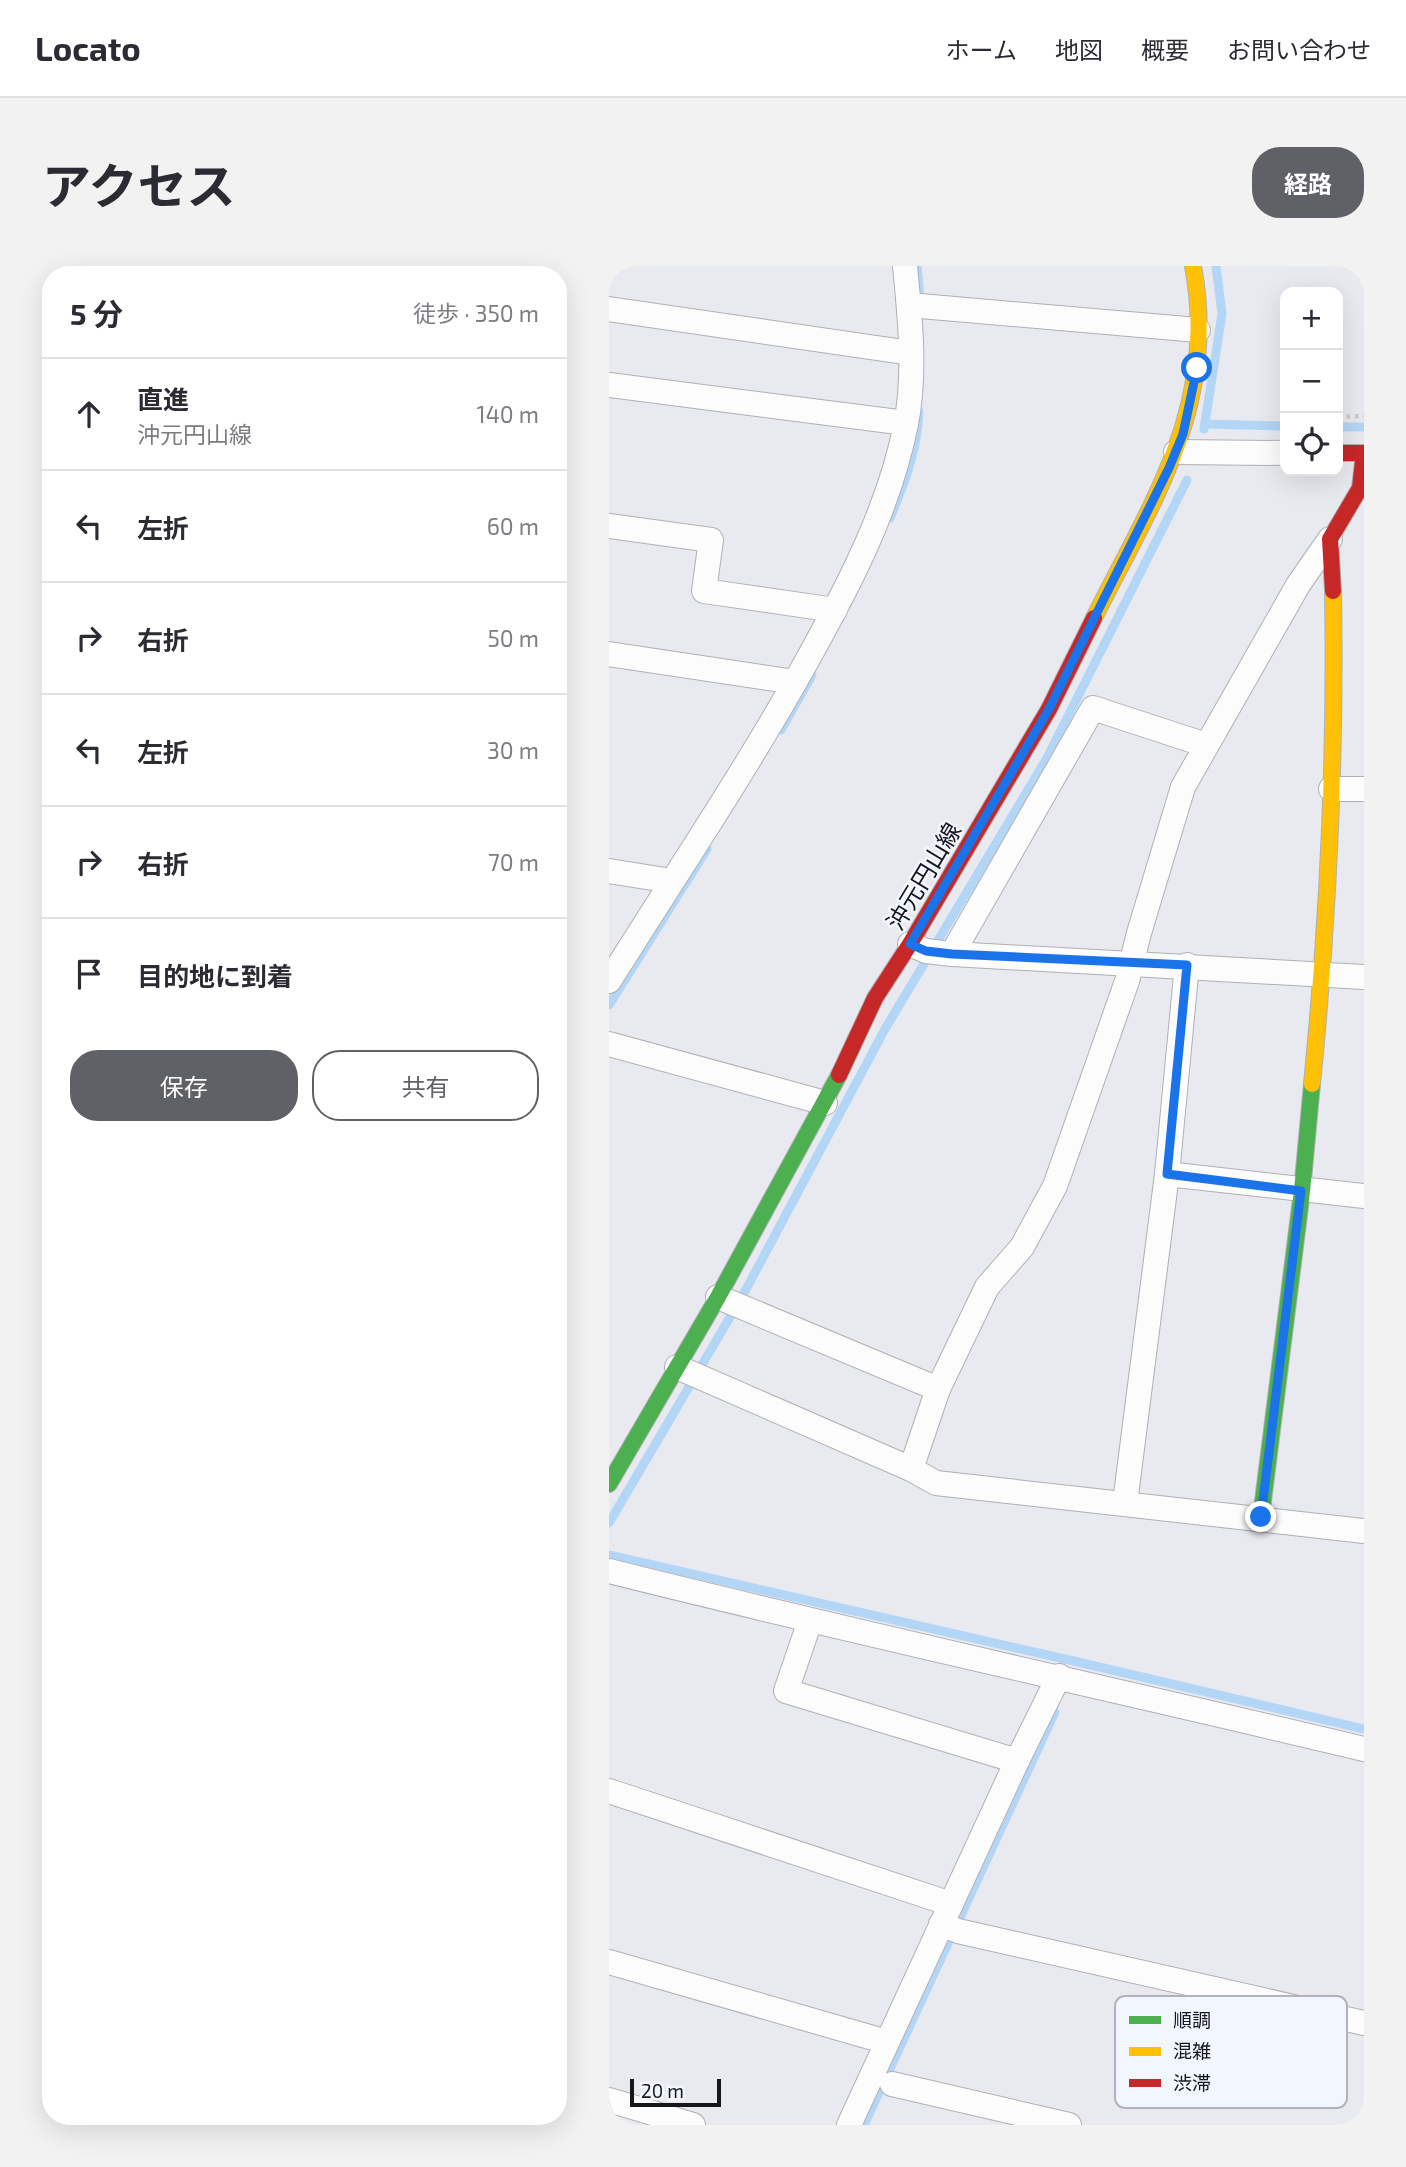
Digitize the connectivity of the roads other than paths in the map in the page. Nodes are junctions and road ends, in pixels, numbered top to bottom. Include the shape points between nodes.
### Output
1 (905, 266) edge
2 (1193, 266) edge
3 (917, 305) junction
4 (609, 309) edge
5 (1198, 330) junction
6 (911, 352) junction
7 (609, 385) edge
8 (906, 423) junction
9 (1176, 452) junction
10 (1280, 453) edge
11 (1343, 453) edge
12 (609, 526) edge
13 (1330, 539) junction
14 (835, 610) junction
15 (609, 654) edge
16 (795, 682) junction
17 (1206, 745) junction
18 (1331, 789) junction
19 (1364, 789) edge
20 (609, 871) edge
21 (672, 881) junction
22 (932, 951) junction
23 (1131, 963) junction
24 (1187, 965) junction
25 (1323, 974) junction
26 (1364, 977) edge
27 (609, 981) edge
28 (609, 1044) edge
29 (825, 1103) junction
30 (1167, 1174) junction
31 (1301, 1191) junction
32 (1364, 1196) edge
33 (730, 1301) junction
34 (690, 1372) junction
35 (938, 1389) junction
36 (911, 1469) junction
37 (609, 1484) edge
38 (1125, 1503) junction
39 (1261, 1517) junction
40 (1364, 1531) edge
41 (609, 1571) edge
42 (810, 1621) junction
43 (1059, 1676) junction
44 (1364, 1749) edge
45 (1017, 1761) junction
46 (609, 1791) edge
47 (950, 1922) junction
48 (609, 1962) edge
49 (1253, 1996) edge
50 (887, 2042) junction
51 (892, 2084) dead end
52 (609, 2100) edge
53 (693, 2125) edge
54 (849, 2125) edge
55 (1069, 2125) edge

1 - 3 street
2 - 5 main road, 沖元円山線
3 - 5 street
3 - 6 street
4 - 6 street
5 - 9 main road, 沖元円山線 via 1197,368
6 - 8 street
7 - 8 street
8 - 14 street via 887,498
9 - 10 street
9 - 22 main road, 沖元円山線
11 - 13 main road via 1364,453 1360,488
12 - 14 street via 711,540 704,591
13 - 17 street via 1298,585
13 - 18 main road
14 - 16 street
15 - 16 street
16 - 21 street
17 - 22 street via 1093,708
17 - 23 street via 1183,787
18 - 19 street
18 - 25 main road
20 - 21 street
21 - 27 street
22 - 23 street
22 - 29 main road, 沖元円山線 via 875,998
23 - 24 street
23 - 35 street via 1055,1185 1022,1247 987,1287
24 - 25 street
24 - 30 street
25 - 26 street
25 - 31 main road
28 - 29 street
29 - 33 main road, 沖元円山線
30 - 31 street
30 - 38 street
31 - 32 street
31 - 39 main road
33 - 34 main road, 沖元円山線
33 - 35 street
34 - 36 street
34 - 37 main road, 沖元円山線
35 - 36 street
36 - 38 street via 936,1483
38 - 39 street
39 - 40 street
41 - 42 street
42 - 43 street
42 - 45 street via 786,1691
43 - 44 street
43 - 45 street
45 - 47 street
46 - 47 street
47 - 49 street
47 - 50 street
48 - 50 street
50 - 54 street
51 - 55 street
52 - 53 street

